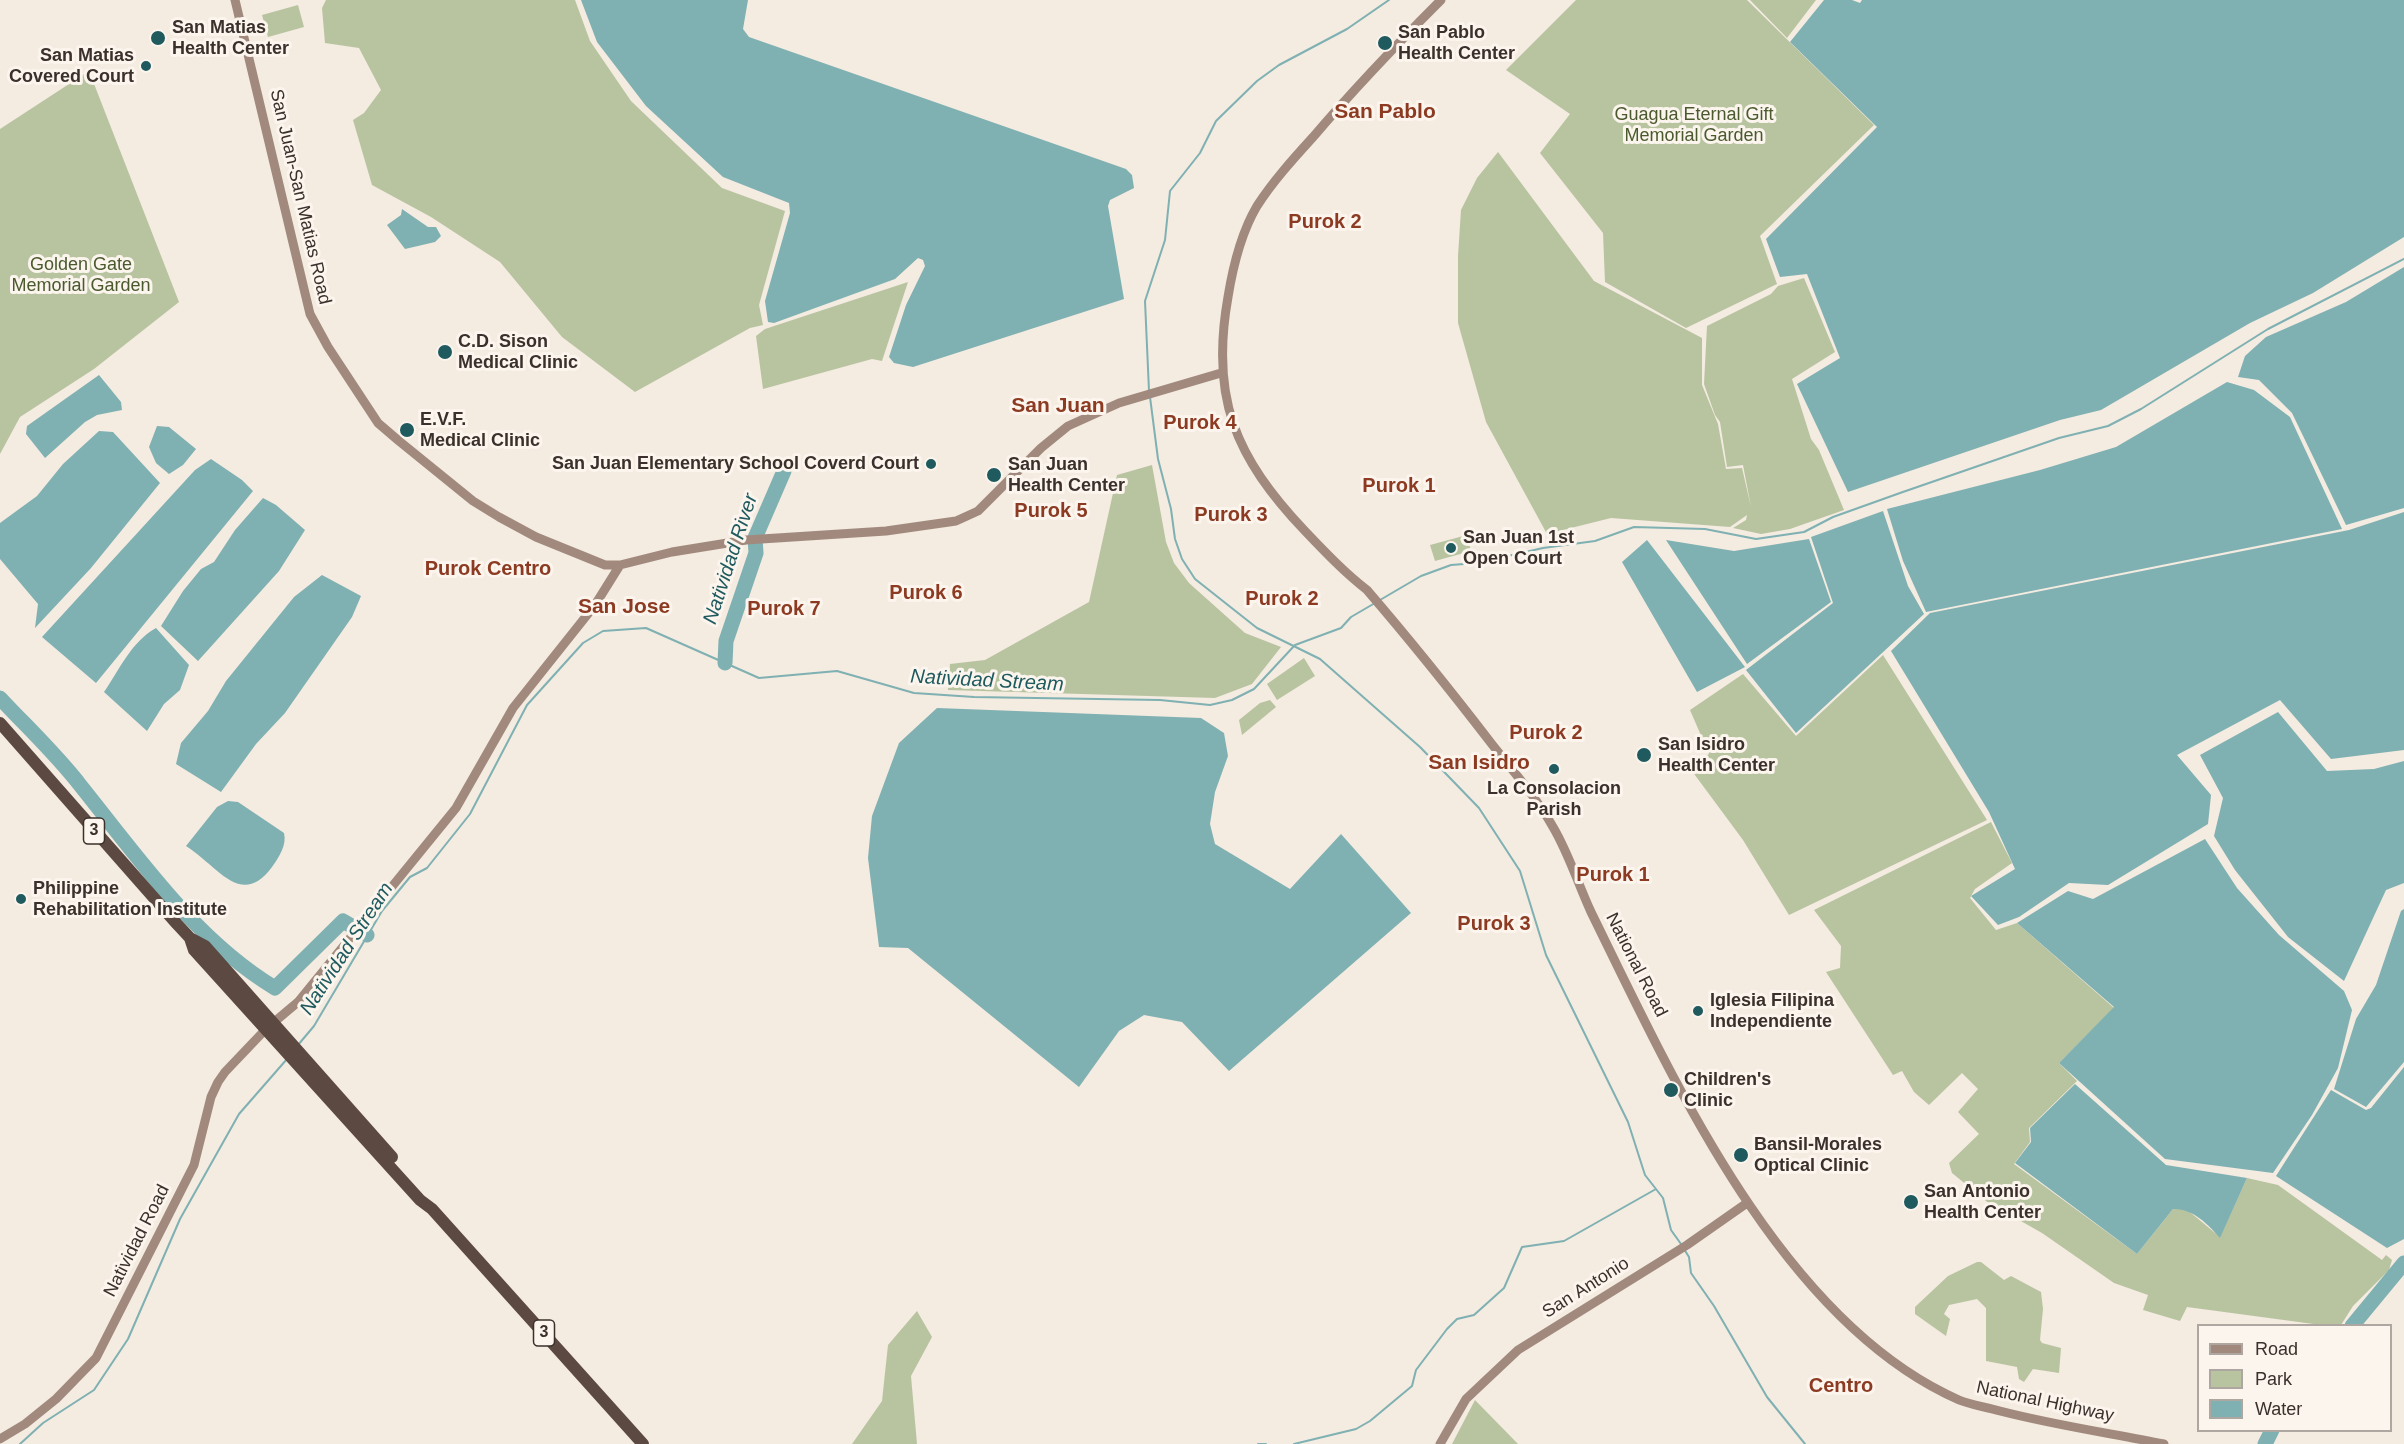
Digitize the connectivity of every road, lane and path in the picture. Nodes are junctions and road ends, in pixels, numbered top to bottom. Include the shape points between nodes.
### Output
1 (235, 0) edge
2 (1441, 0) edge
3 (1221, 373) junction
4 (620, 565) junction
5 (0, 723) edge
6 (273, 1031) junction
7 (1747, 1203) junction
8 (0, 1439) edge
9 (643, 1444) edge
10 (1440, 1444) edge
11 (2163, 1444) edge

1 - 4 street, San Juan-San Matias Road via 310,314 378,423 440,476 499,517 591,562
2 - 3 street, National Road via 1341,104 1256,208 1237,254 1224,316
3 - 4 street via 1106,408 1058,433 991,499 967,517 917,528 754,539
3 - 7 street, National Road via 1233,424 1255,471 1344,573 1378,603 1524,784 1554,829 1643,1016
4 - 6 street, Natividad Road via 588,614 513,708 456,808
5 - 6 highway, 3 via 190,938 194,950
6 - 8 street, Natividad Road via 218,1082 194,1165 96,1358 56,1399
6 - 9 highway, 3 via 420,1200
7 - 10 street, San Antonio via 1518,1350 1473,1391
7 - 11 street, National Highway via 1831,1308 1900,1367 1960,1401 2048,1423

